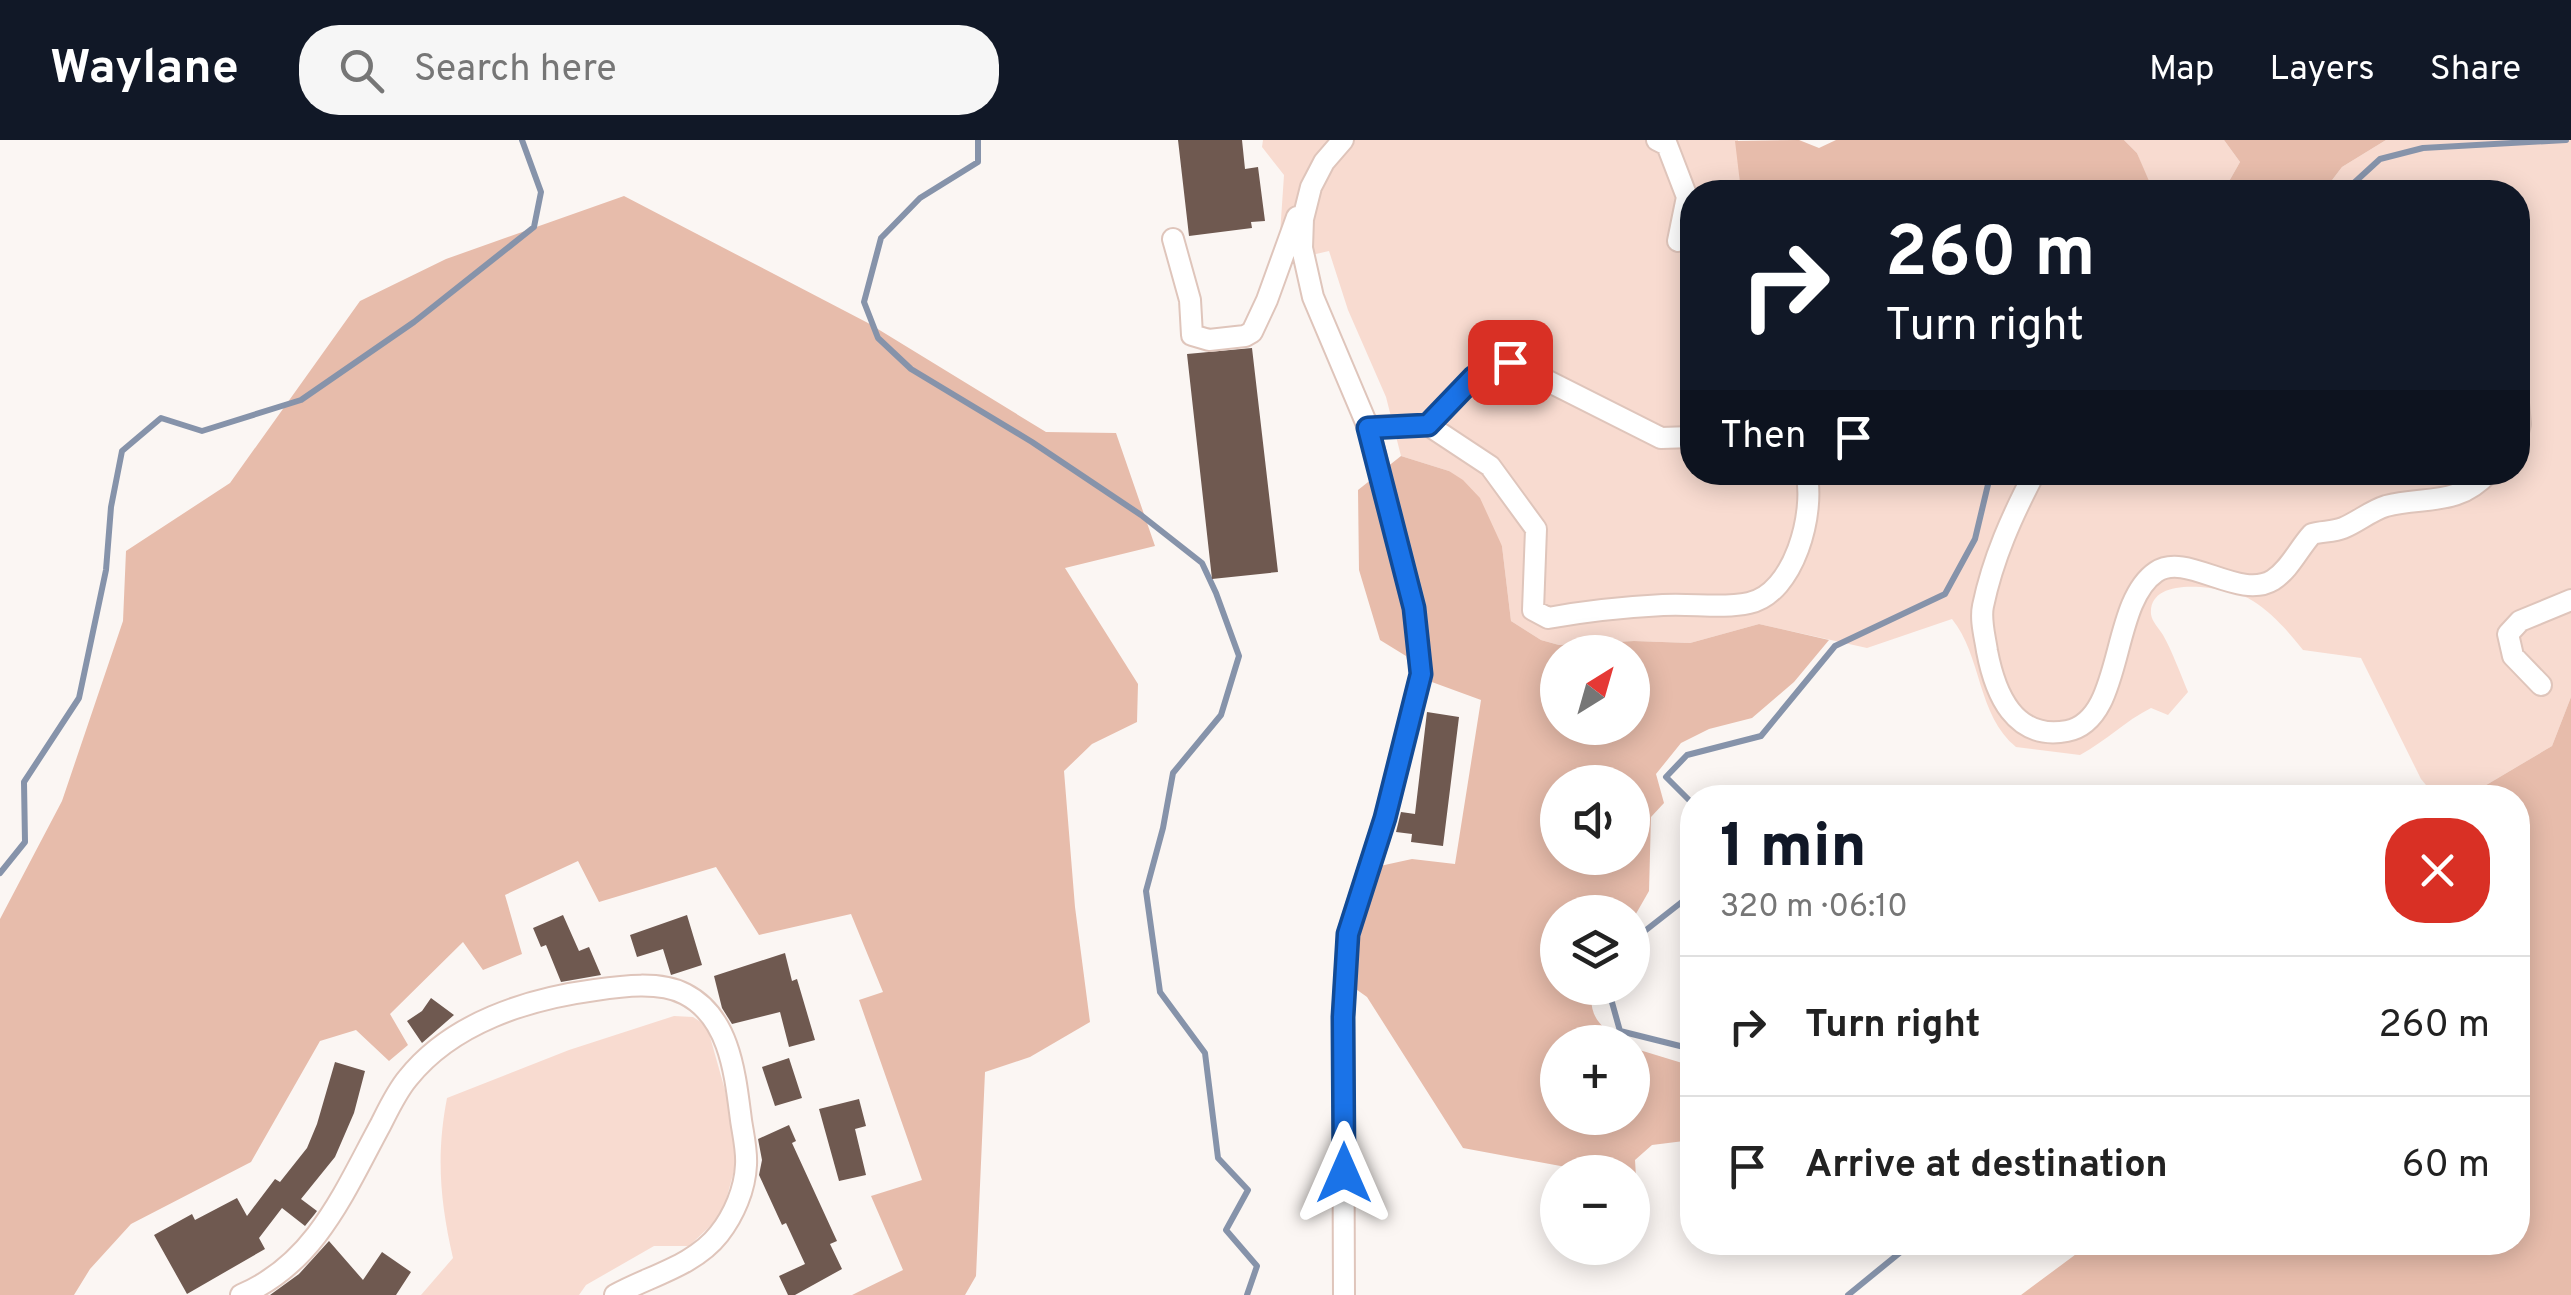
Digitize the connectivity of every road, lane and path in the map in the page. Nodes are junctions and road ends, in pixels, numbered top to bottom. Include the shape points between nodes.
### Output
1 (1342, 140) edge
2 (1657, 140) edge
3 (1680, 180) edge
4 (1307, 204) junction
5 (1680, 231) edge
6 (1173, 239) dead end
7 (1678, 241) dead end
8 (1428, 425) junction
9 (1368, 428) junction
10 (1680, 438) edge
11 (1809, 485) edge
12 (2029, 485) edge
13 (2476, 485) edge
14 (2571, 600) edge
15 (2541, 686) dead end
16 (240, 1295) edge
17 (615, 1295) edge
18 (1344, 1295) edge

1 - 4 street via 1324,162
2 - 3 street via 1667,146
4 - 6 street via 1259,322 1245,336 1209,340 1192,334
4 - 9 street via 1302,248 1314,297
5 - 7 street
8 - 9 street
8 - 10 street via 1474,377 1510,362 1660,438
8 - 11 street via 1490,466 1536,529 1533,610 1548,618 1663,604 1752,603 1788,576 1804,532
9 - 18 street via 1414,608 1421,674 1348,934
12 - 13 street via 1998,549 1982,612 2001,700 2013,718 2048,732 2070,731 2095,712 2140,587 2156,571 2170,566 2253,585 2270,582 2312,534 2337,530 2392,504 2436,502
14 - 15 street via 2508,634 2512,656
16 - 17 street via 269,1281 312,1243 406,1080 455,1035 525,1006 594,990 671,988 701,1005 722,1034 735,1078 745,1177 734,1210 702,1252

